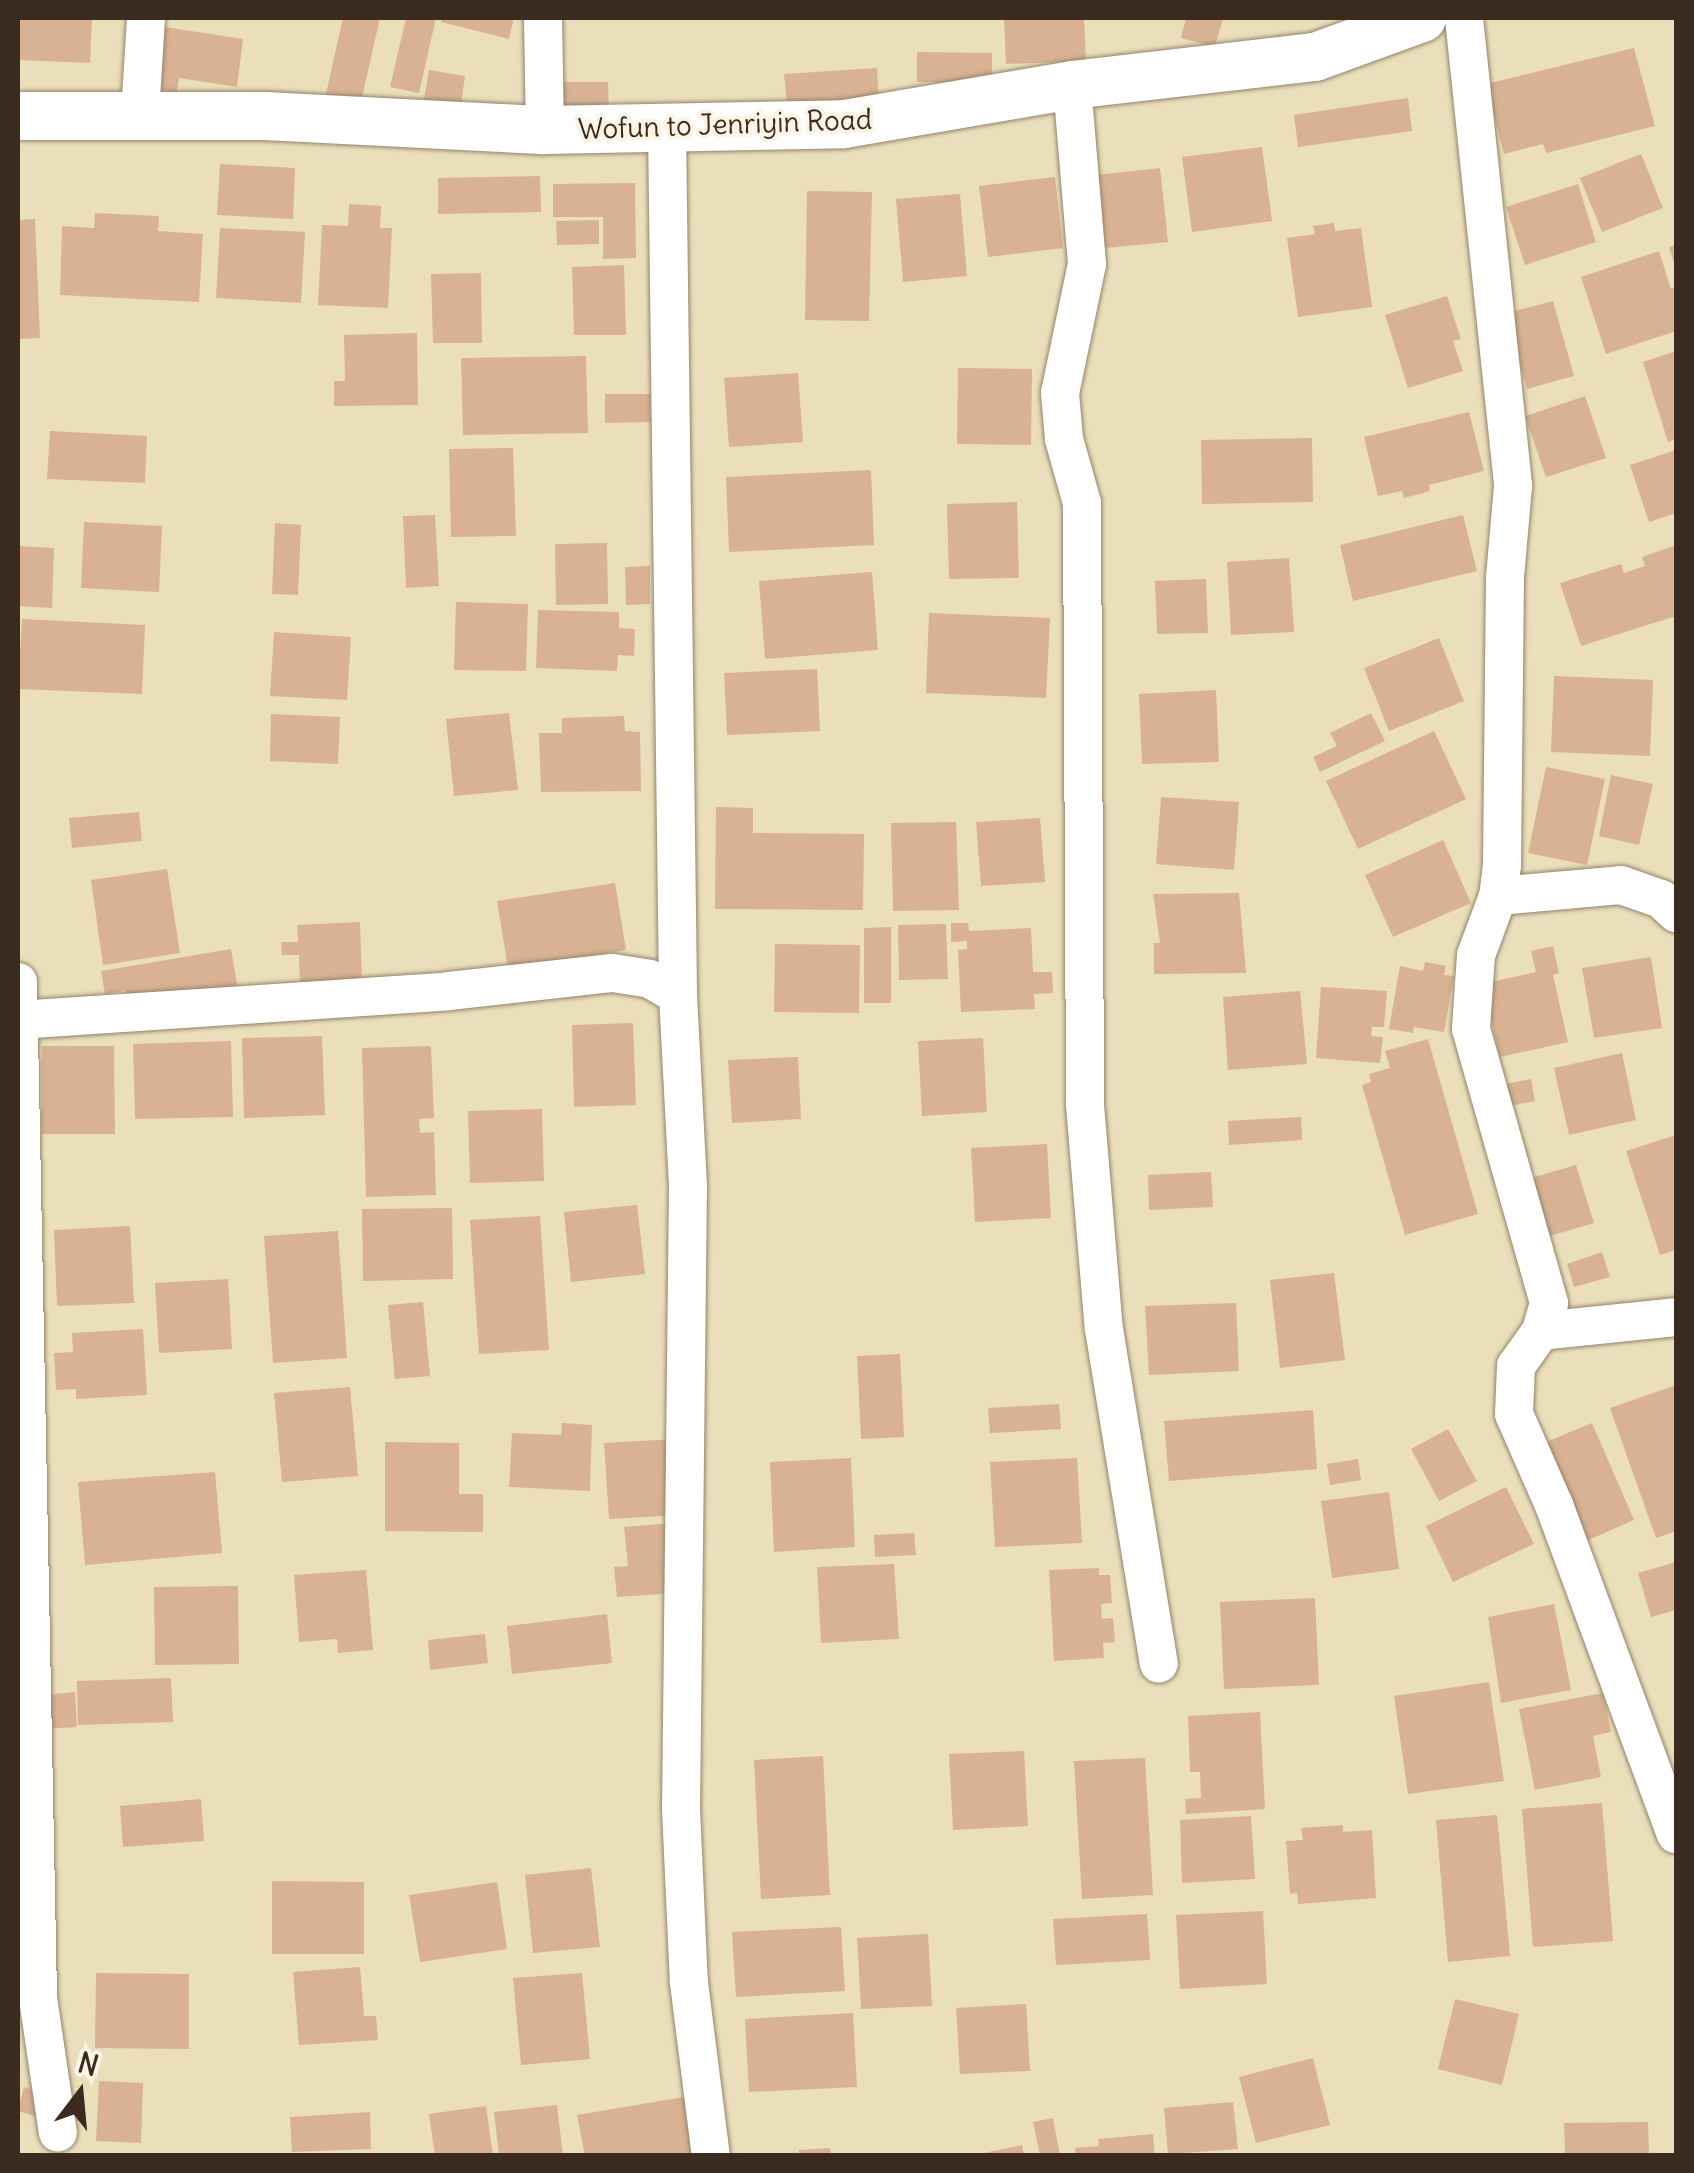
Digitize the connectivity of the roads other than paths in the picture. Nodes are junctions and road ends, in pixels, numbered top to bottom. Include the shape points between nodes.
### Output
1 (146, 18) edge
2 (543, 18) edge
3 (1422, 18) edge
4 (1464, 18) edge
5 (1072, 84) junction
6 (140, 114) junction
7 (18, 116) edge
8 (667, 128) junction
9 (545, 130) junction
10 (1498, 896) junction
11 (1676, 914) edge
12 (18, 982) edge
13 (678, 995) junction
14 (18, 1020) edge
15 (1676, 1317) edge
16 (1541, 1331) junction
17 (21, 1393) edge
18 (1160, 1664) dead end
19 (26, 1789) edge
20 (1676, 1834) edge
21 (58, 2133) dead end
22 (711, 2156) edge

1 - 6 street
2 - 9 street
3 - 5 street, Wofun to Jenriyin Road via 1315,58
4 - 10 street via 1513,486
5 - 8 street, Wofun to Jenriyin Road via 844,124
5 - 18 street via 1087,264 1060,393 1064,439 1082,504 1084,1105 1104,1330
6 - 7 street, Wofun to Jenriyin Road
6 - 9 street, Wofun to Jenriyin Road
8 - 9 street, Wofun to Jenriyin Road
8 - 13 street
10 - 11 street via 1621,885 1661,899
10 - 16 street via 1476,955 1471,1029 1541,1268 1549,1303
12 - 14 street
13 - 14 street via 650,979 613,973
13 - 22 street via 688,1184 681,1809 688,1983
14 - 17 street
15 - 16 street
16 - 20 street via 1516,1366 1514,1414
17 - 19 street
19 - 21 street via 38,1998

